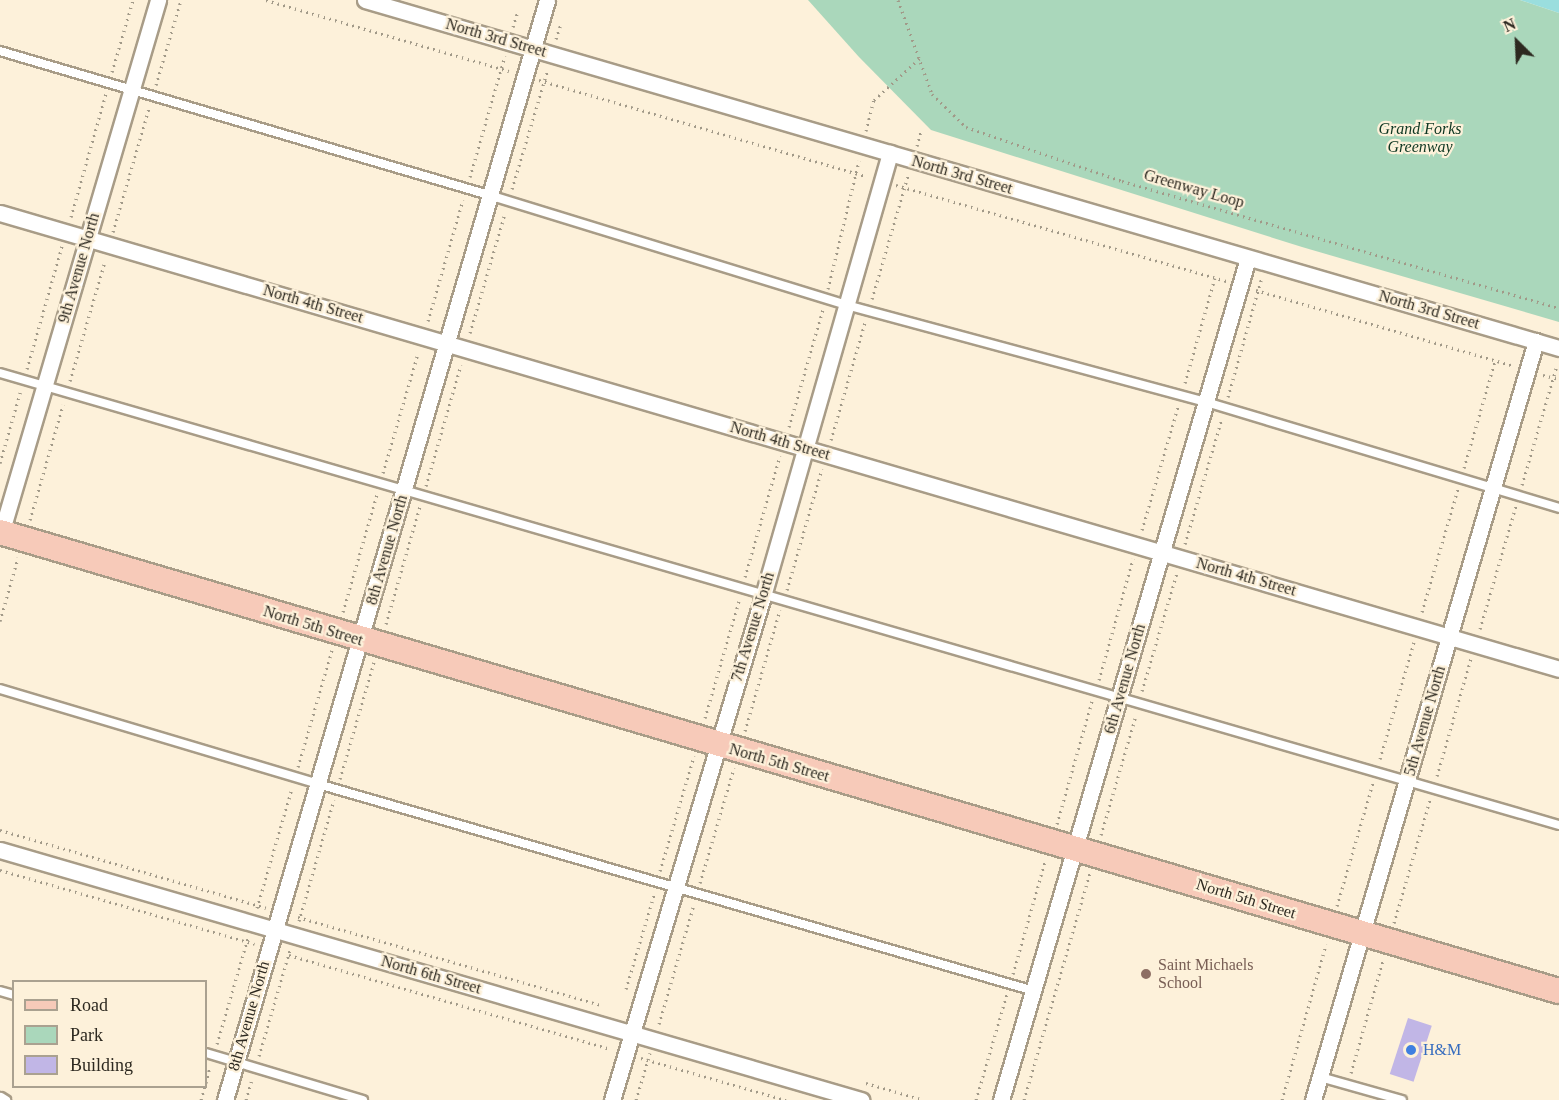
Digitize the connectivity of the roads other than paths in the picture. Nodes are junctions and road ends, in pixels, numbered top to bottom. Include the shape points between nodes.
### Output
1 (158, 0) edge
2 (365, 0) edge
3 (547, 0) edge
4 (532, 48) junction
5 (0, 51) edge
6 (132, 89) junction
7 (890, 153) junction
8 (489, 195) junction
9 (0, 213) edge
10 (88, 239) junction
11 (1248, 258) junction
12 (846, 305) junction
13 (1536, 341) junction
14 (446, 343) junction
15 (1559, 348) edge
16 (0, 373) edge
17 (44, 386) junction
18 (1206, 402) junction
19 (805, 448) junction
20 (1493, 487) junction
21 (404, 489) junction
22 (1559, 508) edge
23 (6, 535) edge
24 (1162, 553) junction
25 (763, 596) junction
26 (1449, 636) junction
27 (370, 643) junction
28 (1559, 669) edge
29 (0, 689) edge
30 (1120, 698) junction
31 (718, 745) junction
32 (1408, 780) junction
33 (318, 784) junction
34 (1559, 825) edge
35 (0, 849) edge
36 (1086, 851) junction
37 (675, 887) junction
38 (274, 929) junction
39 (1363, 934) junction
40 (1034, 991) junction
41 (1559, 991) edge
42 (631, 1034) junction
43 (210, 1054) edge
44 (236, 1062) junction
45 (1320, 1077) junction
46 (225, 1100) edge
47 (363, 1100) edge
48 (612, 1100) edge
49 (861, 1100) edge
50 (1001, 1100) edge
51 (1313, 1100) edge
52 (1402, 1100) edge

1 - 6 street, 9th Avenue North
2 - 4 street, North 3rd Street
3 - 4 street, 8th Avenue North
4 - 7 street, North 3rd Street
4 - 8 street, 8th Avenue North
5 - 6 lane
6 - 8 lane
6 - 10 street, 9th Avenue North
7 - 11 street, North 3rd Street
7 - 12 street, 7th Avenue North
8 - 12 lane
8 - 14 street, 8th Avenue North
9 - 10 street, North 4th Street
10 - 14 street, North 4th Street
10 - 17 street, 9th Avenue North
11 - 13 street, North 3rd Street
11 - 18 street, 6th Avenue North
12 - 18 lane
12 - 19 street, 7th Avenue North
13 - 15 street, North 3rd Street
13 - 20 street, 5th Avenue North
14 - 19 street, North 4th Street
14 - 21 street, 8th Avenue North
16 - 17 lane
17 - 21 lane
17 - 23 street, 9th Avenue North
18 - 20 lane
18 - 24 street, 6th Avenue North
19 - 24 street, North 4th Street
19 - 25 street, 7th Avenue North
20 - 22 lane
20 - 26 street, 5th Avenue North
21 - 25 lane
21 - 27 street, 8th Avenue North
23 - 27 main road, North 5th Street
24 - 26 street, North 4th Street
24 - 30 street, 6th Avenue North
25 - 30 lane
25 - 31 street, 7th Avenue North
26 - 28 street, North 4th Street
26 - 32 street, 5th Avenue North
27 - 31 main road, North 5th Street
27 - 33 street, 8th Avenue North
29 - 33 lane
30 - 32 lane
30 - 36 street, 6th Avenue North
31 - 36 main road, North 5th Street
31 - 37 street, 7th Avenue North
32 - 34 lane
32 - 39 street, 5th Avenue North
33 - 37 lane
33 - 38 street, 8th Avenue North
35 - 38 street, North 6th Street
36 - 39 main road, North 5th Street
36 - 40 street, 6th Avenue North
37 - 40 lane
37 - 42 street, 7th Avenue North
38 - 42 street, North 6th Street
38 - 44 street, 8th Avenue North
39 - 41 main road, North 5th Street
39 - 45 street, 5th Avenue North
40 - 50 street, 6th Avenue North
42 - 48 street, 7th Avenue North
42 - 49 street, North 6th Street
43 - 44 lane
44 - 46 street, 8th Avenue North
44 - 47 lane
45 - 51 street, 5th Avenue North
45 - 52 lane

